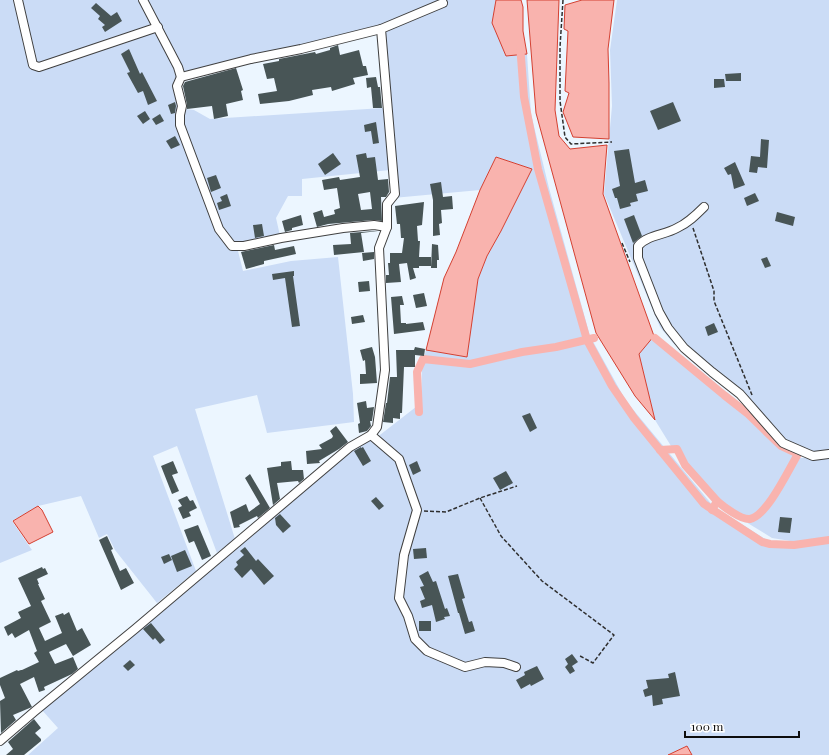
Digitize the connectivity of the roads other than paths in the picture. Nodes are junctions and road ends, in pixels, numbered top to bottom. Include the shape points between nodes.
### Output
1 (18, 0) edge
2 (143, 0) edge
3 (443, 4) dead end
4 (158, 27) junction
5 (381, 29) junction
6 (181, 78) junction
7 (704, 207) dead end
8 (387, 227) junction
9 (371, 435) junction
10 (829, 454) edge
11 (516, 668) dead end
12 (0, 741) edge

1 - 4 street via 33,65 39,67
2 - 4 street
3 - 5 street
4 - 6 street
5 - 6 street
5 - 8 street via 395,194 387,204
6 - 8 street via 177,86 182,106 180,125 219,229 232,246 351,227
7 - 10 street via 692,219 676,229 640,243 637,250 638,258 659,312 684,348 740,394 783,443 813,456
8 - 9 street via 379,248 385,370 377,427
9 - 11 street via 399,459 417,510 404,555 400,598 415,639 427,651 465,667 485,662 504,663
9 - 12 street via 350,447

